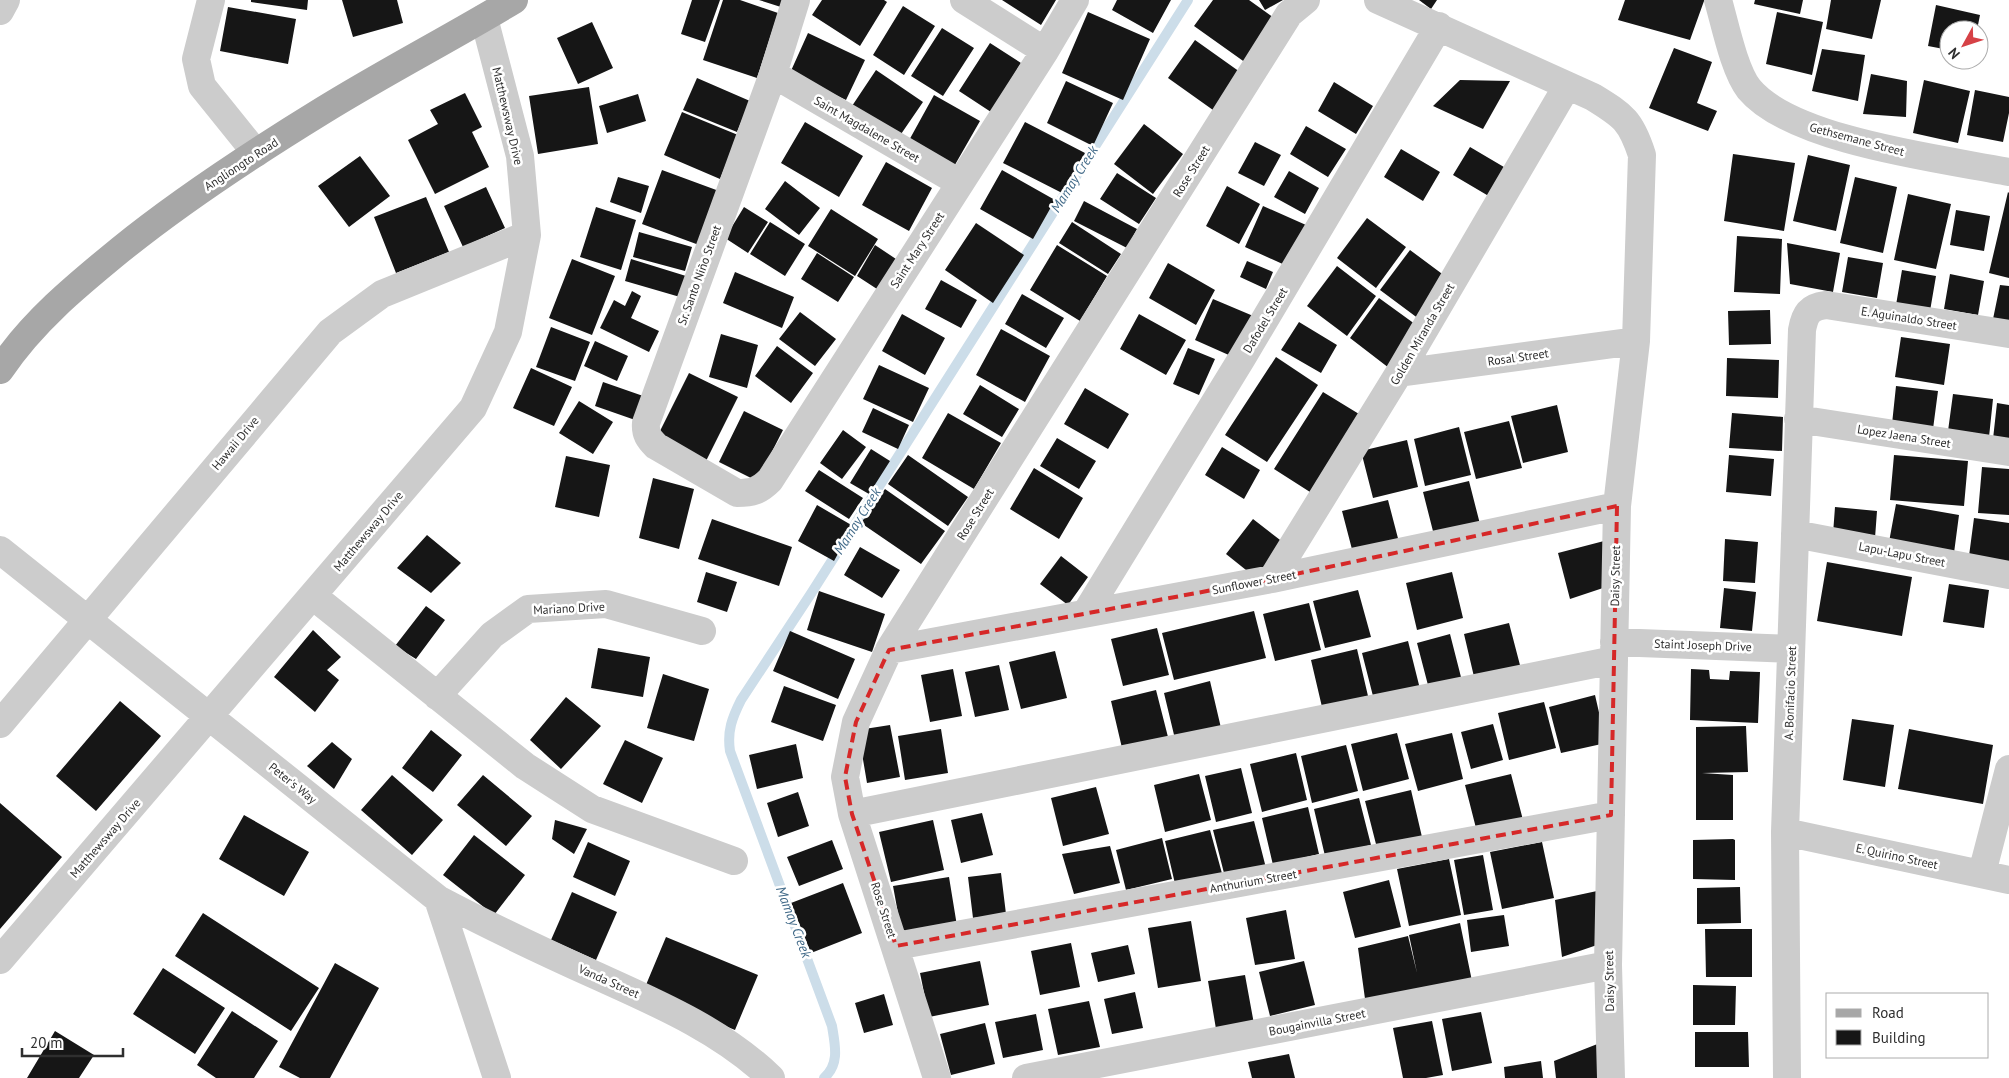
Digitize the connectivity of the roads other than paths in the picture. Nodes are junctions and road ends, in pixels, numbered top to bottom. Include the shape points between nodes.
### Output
1 (6, 0) edge
2 (211, 0) edge
3 (514, 0) edge
4 (796, 0) edge
5 (964, 0) edge
6 (1075, 0) edge
7 (1306, 0) edge
8 (1378, 0) edge
9 (1718, 0) edge
10 (0, 11) edge
11 (484, 18) junction
12 (1439, 26) junction
13 (1045, 51) junction
14 (773, 74) junction
15 (1567, 86) junction
16 (256, 153) junction
17 (2009, 172) edge
18 (960, 183) junction
19 (527, 235) junction
20 (1809, 310) joint
21 (2009, 334) edge
22 (1636, 341) junction
23 (0, 370) edge
24 (1400, 373) junction
25 (1798, 419) junction
26 (2009, 452) edge
27 (752, 493) joint
28 (1617, 506) junction
29 (1795, 534) junction
30 (0, 550) edge
31 (2009, 575) edge
32 (1272, 579) junction
33 (312, 596) junction
34 (1087, 612) junction
35 (86, 619) junction
36 (702, 631) dead end
37 (1791, 649) junction
38 (889, 650) junction
39 (1614, 651) junction
40 (437, 696) junction
41 (210, 717) junction
42 (0, 724) edge
43 (2009, 769) edge
44 (852, 814) junction
45 (1611, 815) junction
46 (1785, 832) junction
47 (734, 861) dead end
48 (1982, 873) junction
49 (2009, 880) edge
50 (438, 899) junction
51 (896, 946) junction
52 (0, 960) edge
53 (1608, 965) junction
54 (497, 1078) edge
55 (771, 1078) edge
56 (937, 1078) edge
57 (1026, 1078) edge
58 (1612, 1078) edge
59 (1787, 1078) edge

1 - 10 street
2 - 16 street via 196,59 202,86
3 - 11 main road, Angliongto Road
4 - 14 street, Sr. Santo Niño Street
5 - 13 street
6 - 13 street, Saint Mary Street
7 - 38 street, Rose Street via 1290,14
8 - 12 street
9 - 17 street, Gethsemane Street via 1735,59 1749,89 1779,114 1813,129 1898,151
11 - 16 main road, Angliongto Road via 322,111
11 - 19 street, Matthewsway Drive via 520,156
12 - 15 street
12 - 34 street, Dafodel Street
13 - 18 street, Saint Mary Street
14 - 18 street, Saint Magdalene Street
14 - 27 street, Sr. Santo Niño Street via 645,430 656,446 724,487 737,493
15 - 22 street, Daisy Street via 1616,111 1634,130 1642,155
15 - 24 street, Golden Miranda Street
16 - 23 main road, Angliongto Road via 145,230 99,267 52,308
18 - 27 street, Saint Mary Street via 770,480
19 - 33 street, Matthewsway Drive via 508,332 473,408
19 - 35 street, Hawaii Drive via 382,294 330,332
20 - 21 street, E. Aguinaldo Street via 1826,305
20 - 25 street, A. Bonifacio Street via 1802,330
22 - 24 street, Rosal Street
22 - 28 street, Daisy Street
24 - 32 street, Golden Miranda Street
25 - 26 street, Lopez Jaena Street
25 - 29 street, A. Bonifacio Street
28 - 32 street, Sunflower Street
28 - 39 street, Daisy Street
29 - 31 street, Lapu-Lapu Street
29 - 37 street, A. Bonifacio Street
30 - 35 street, Peter's Way
32 - 34 street, Sunflower Street
33 - 40 street
33 - 41 street, Matthewsway Drive
34 - 38 street, Sunflower Street
35 - 41 street, Peter's Way
35 - 42 street, Hawaii Drive
36 - 40 street, Mariano Drive via 606,604 528,609 492,635
37 - 39 street, Staint Joseph Drive
37 - 46 street, A. Bonifacio Street
38 - 44 street, Rose Street via 856,722 845,777
39 - 44 street, Staint Joseph Drive
39 - 45 street, Daisy Street
40 - 47 street via 525,766 592,809
41 - 50 street, Peter's Way
41 - 52 street, Matthewsway Drive
43 - 48 street
44 - 51 street, Rose Street
45 - 51 street, Anthurium Street
45 - 53 street, Daisy Street
46 - 48 street, E. Quirino Street
46 - 59 street, A. Bonifacio Street
48 - 49 street, E. Quirino Street
50 - 54 street
50 - 55 street, Vanda Street via 702,1027 730,1044
51 - 56 street, Rose Street
53 - 57 street, Bougainvilla Street
53 - 58 street, Daisy Street

